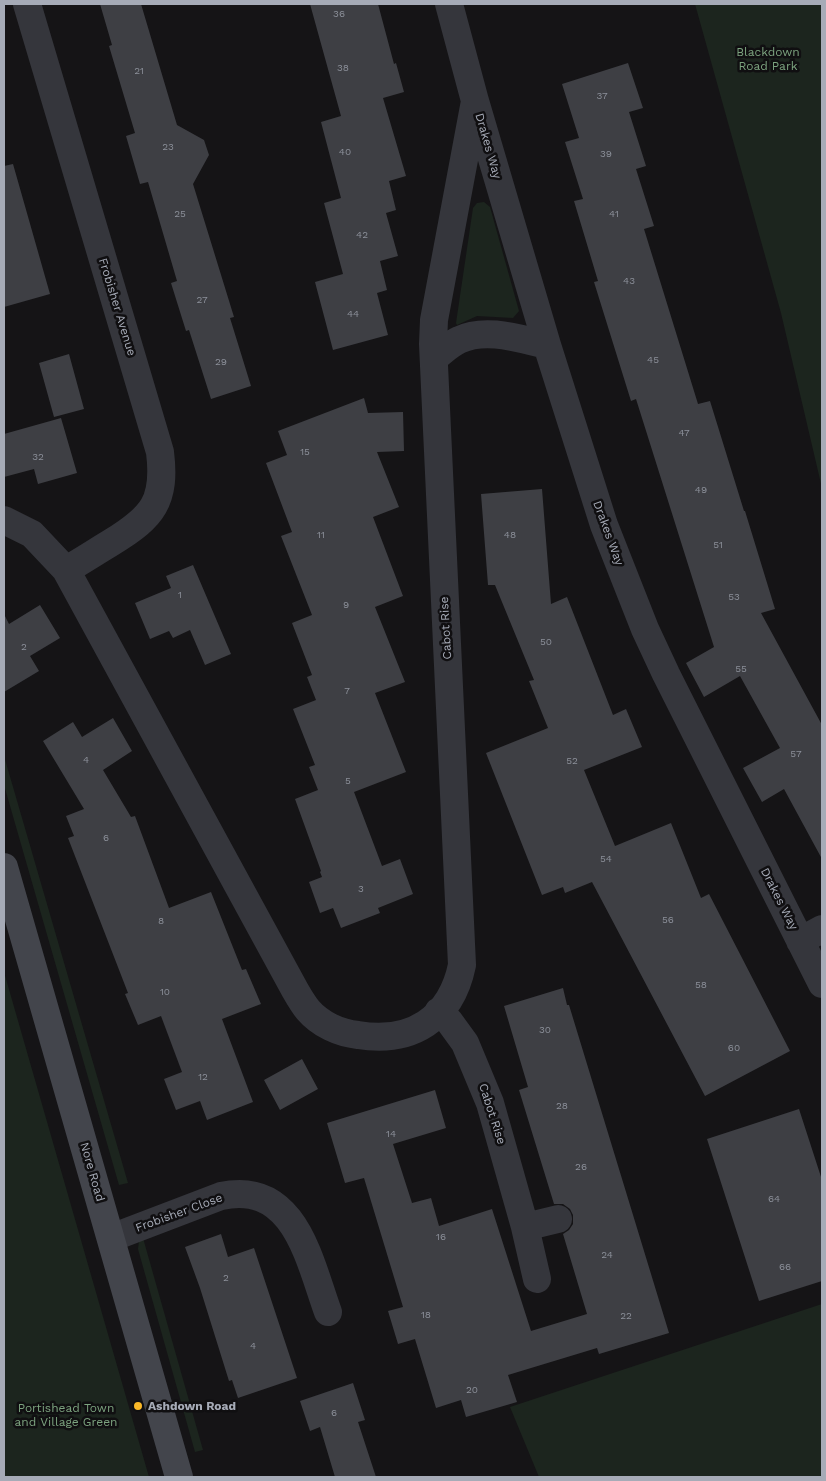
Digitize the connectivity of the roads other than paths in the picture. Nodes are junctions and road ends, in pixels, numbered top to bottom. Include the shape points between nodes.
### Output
1 (27, 4) edge
2 (449, 4) edge
3 (475, 101) junction
4 (547, 345) junction
5 (434, 358) junction
6 (4, 520) edge
7 (66, 570) junction
8 (4, 867) edge
9 (811, 935) edge
10 (822, 984) edge
11 (438, 1012) junction
12 (558, 1219) dead end
13 (525, 1227) junction
14 (111, 1238) junction
15 (537, 1279) dead end
16 (328, 1312) dead end
17 (178, 1477) edge

1 - 7 street, Frobisher Avenue via 160,452 162,470 160,492 146,518
2 - 3 street, Drakes Way
3 - 4 street, Drakes Way
3 - 5 street, Drakes Way via 434,312
4 - 5 street via 499,335 474,335 457,341
4 - 9 street, Drakes Way via 604,525 645,629 670,683
5 - 11 street, Cabot Rise via 462,965 453,993
6 - 7 street, Cabot Rise via 32,534
7 - 11 street, Cabot Rise via 308,1010 324,1023 348,1034 382,1037 411,1031
8 - 14 street, Nore Road
9 - 10 street, Drakes Way
11 - 13 street, Cabot Rise via 461,1036 479,1074
12 - 13 street
13 - 15 street, Cabot Rise
14 - 16 street, Frobisher Close via 220,1196 256,1196 272,1202 294,1226
14 - 17 street, Nore Road

